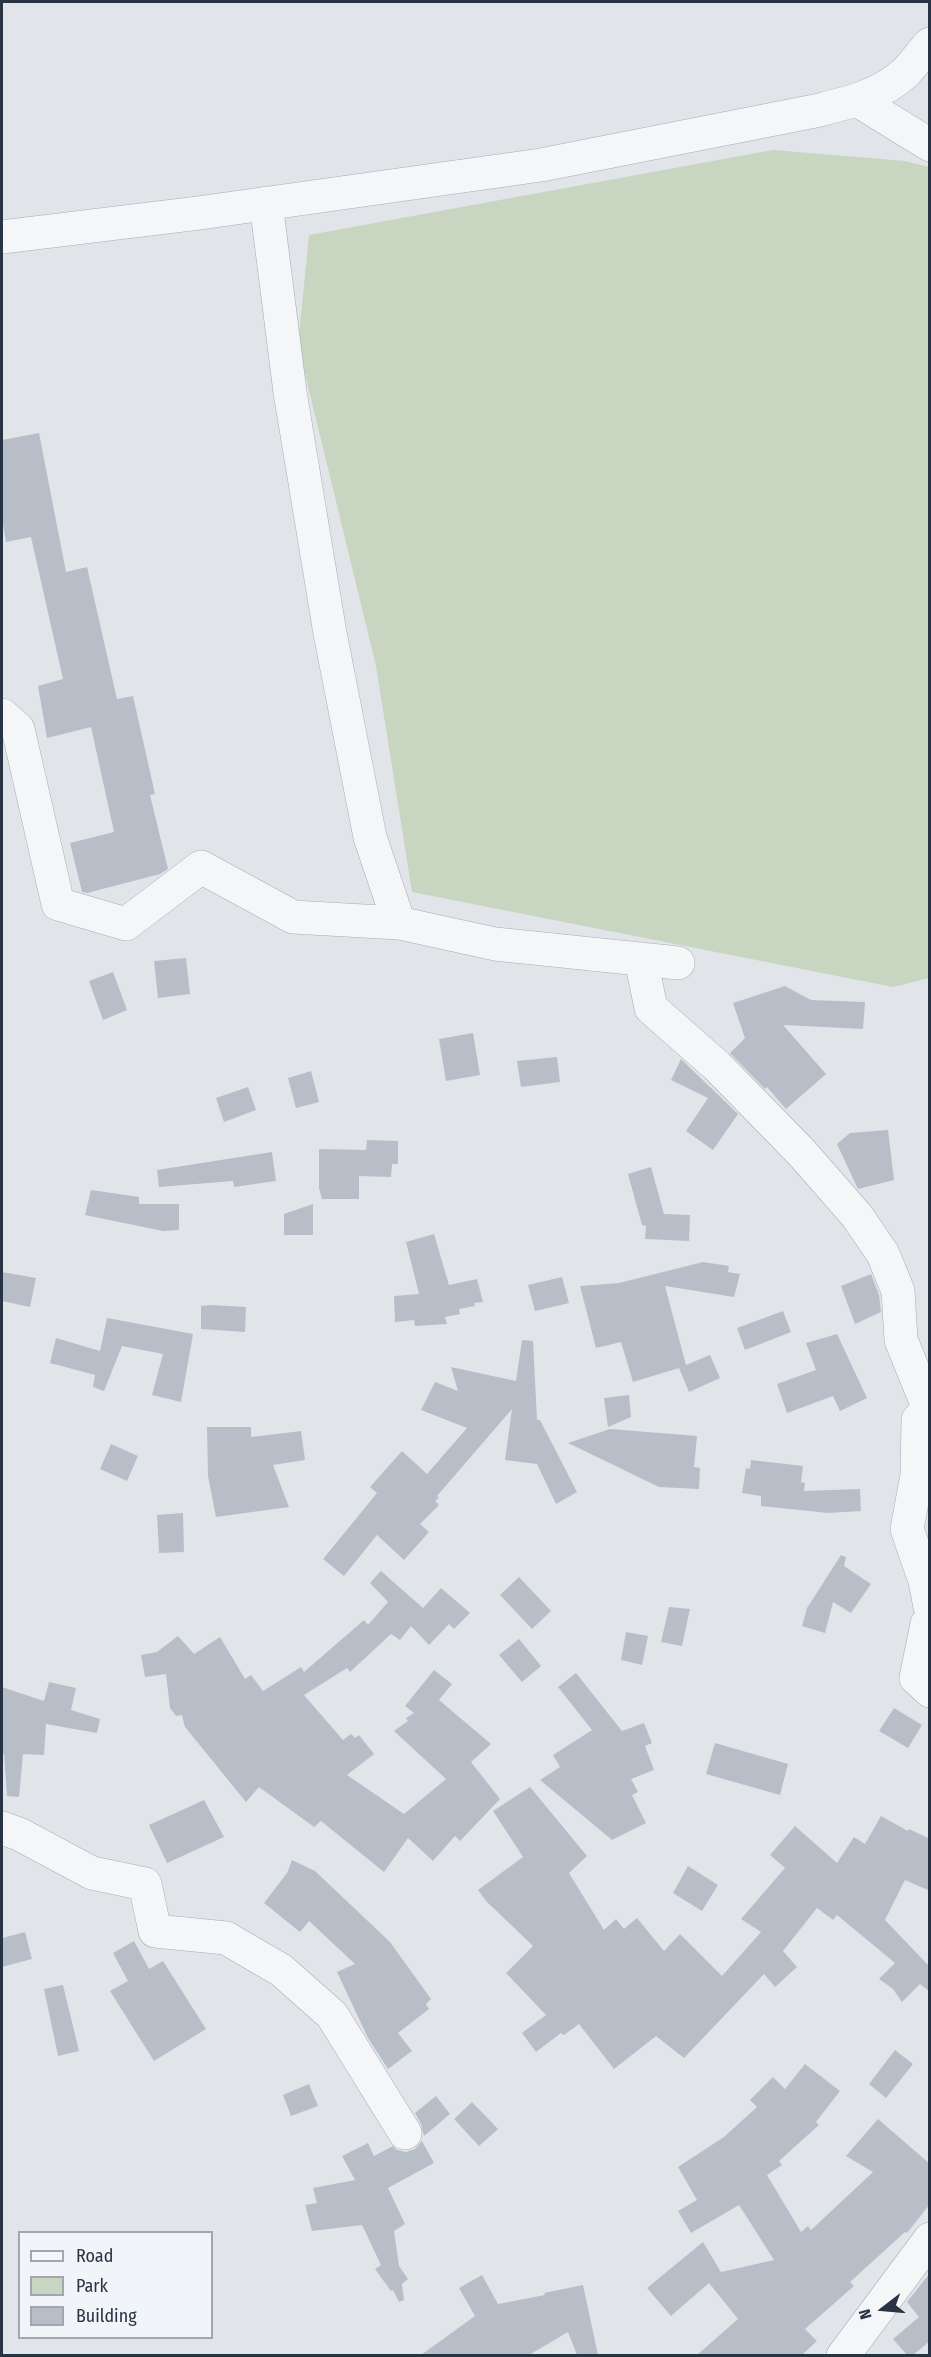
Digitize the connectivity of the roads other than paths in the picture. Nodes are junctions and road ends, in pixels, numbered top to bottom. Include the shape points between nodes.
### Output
1 (930, 44) edge
2 (857, 100) junction
3 (930, 145) edge
4 (266, 203) junction
5 (2, 237) edge
6 (2, 716) edge
7 (399, 923) junction
8 (641, 959) junction
9 (678, 963) dead end
10 (929, 1408) edge
11 (930, 1607) edge
12 (930, 1622) edge
13 (930, 1691) edge
14 (2, 1828) edge
15 (405, 2133) dead end
16 (930, 2239) edge
17 (843, 2355) edge

1 - 2 street via 905,73
2 - 3 street
2 - 4 street via 541,165
4 - 5 street
4 - 7 street via 290,392 333,644 370,837
6 - 7 street via 18,729 58,904 126,924 201,867 293,917
7 - 8 street via 495,944
8 - 9 street
8 - 10 street via 651,1008 717,1066 802,1153 884,1254 898,1291 901,1340
10 - 11 street via 918,1420 917,1475 908,1528
12 - 13 street via 916,1678
14 - 15 street via 92,1873 145,1884 155,1931 226,1938 281,1970 332,2015
16 - 17 street

